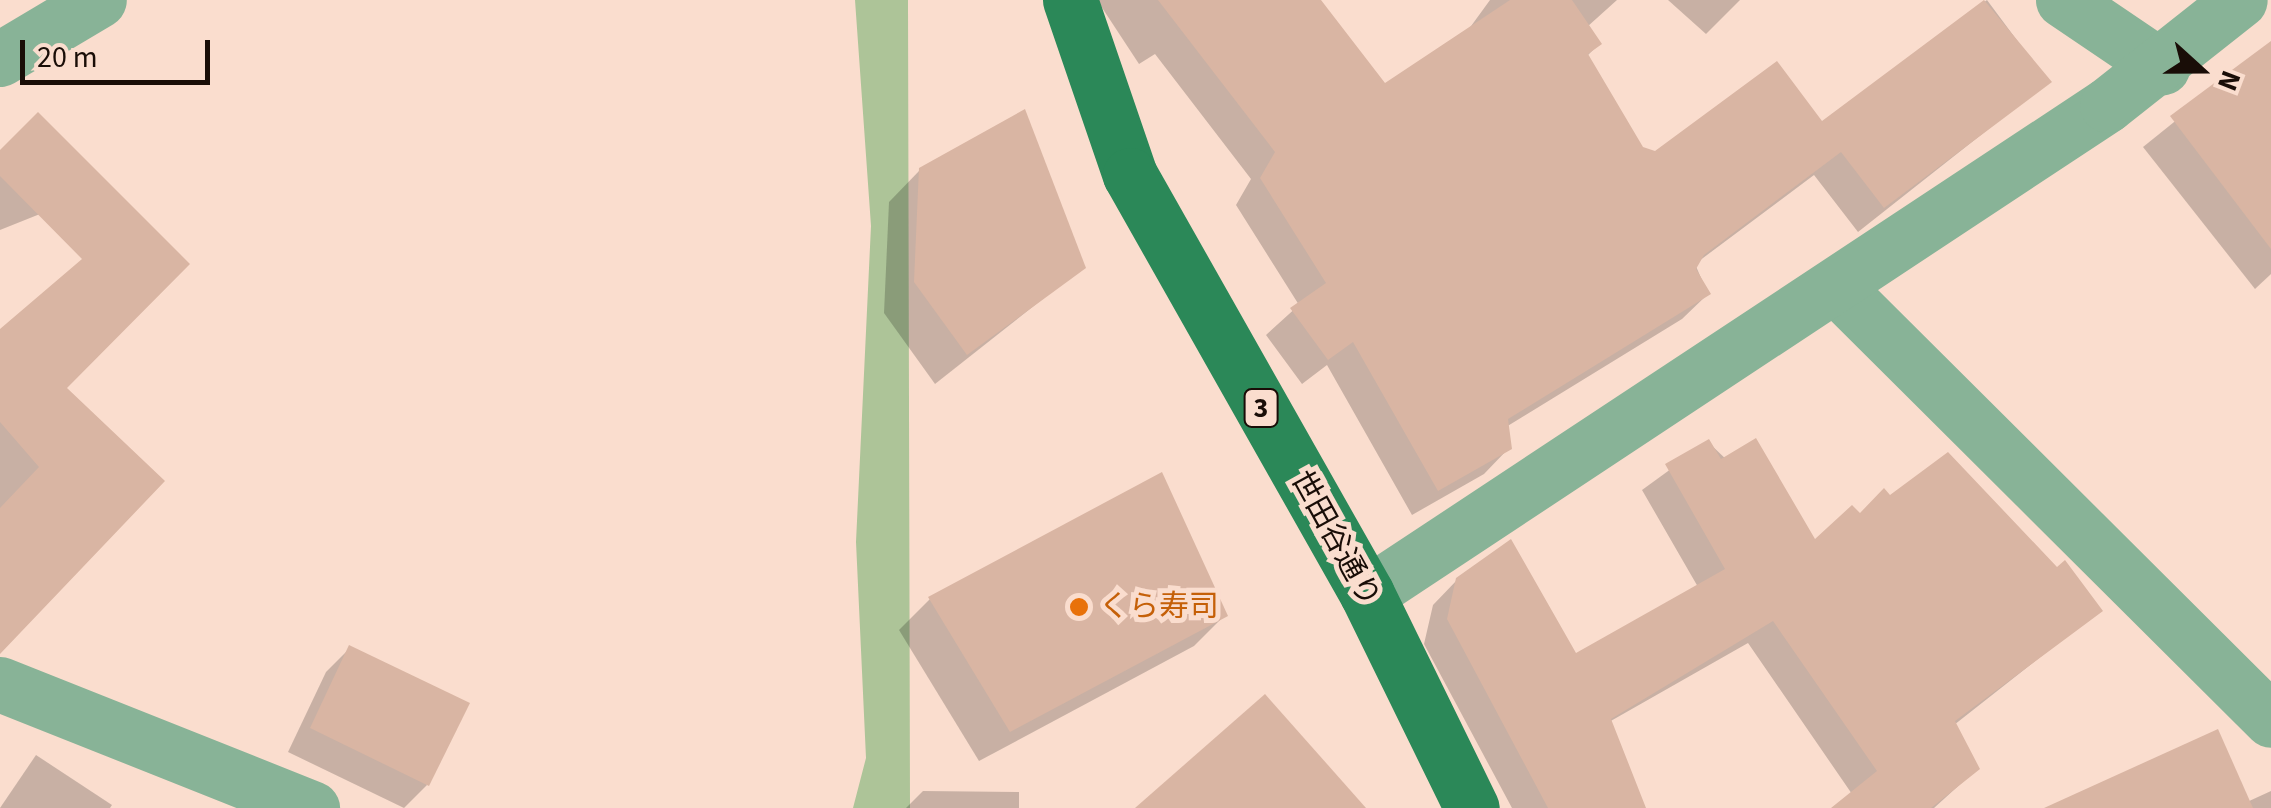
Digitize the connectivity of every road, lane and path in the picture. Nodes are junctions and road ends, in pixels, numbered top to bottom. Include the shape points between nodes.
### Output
1 (1070, 0) edge
2 (2063, 0) edge
3 (2240, 0) edge
4 (82, 6) edge
5 (0, 59) edge
6 (2162, 67) junction
7 (1837, 288) junction
8 (1366, 594) junction
9 (0, 684) edge
10 (2271, 720) edge
11 (312, 808) edge
12 (1472, 808) edge

1 - 8 main road, 世田谷通り / 3 via 1130,175
2 - 6 street
3 - 6 street
4 - 5 street
6 - 7 street
7 - 8 street
7 - 10 street
8 - 12 main road, 世田谷通り / 3
9 - 11 street

